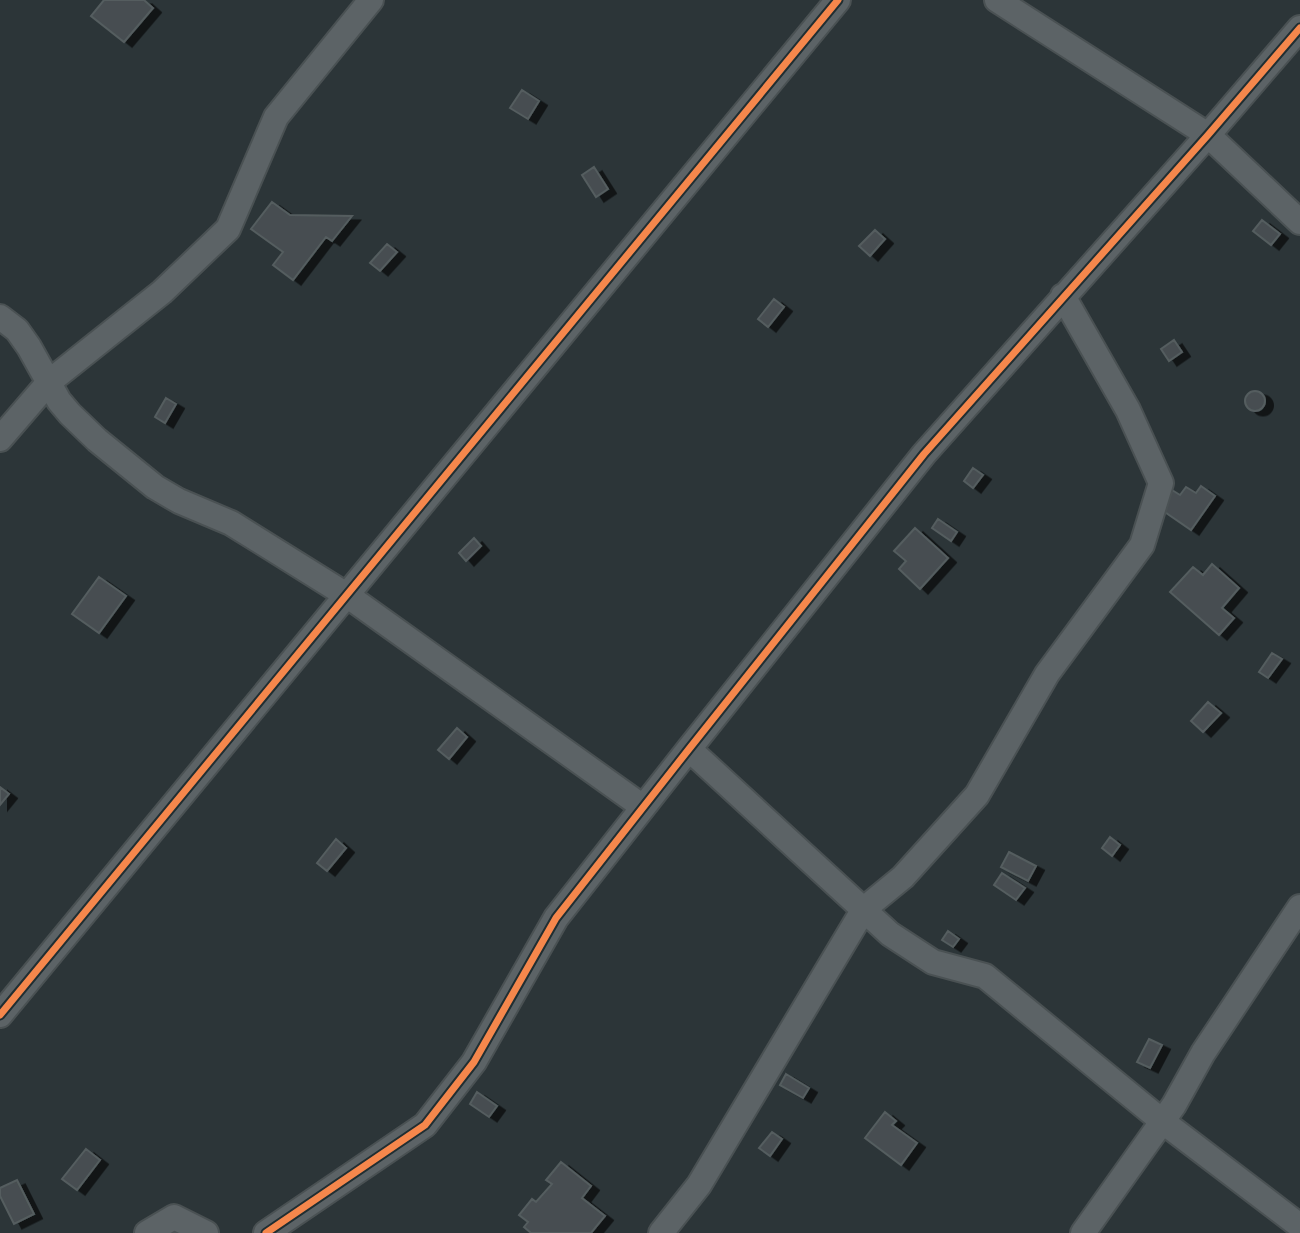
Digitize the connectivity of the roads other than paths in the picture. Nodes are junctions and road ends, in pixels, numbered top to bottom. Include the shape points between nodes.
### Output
1 (370, 0) edge
2 (838, 0) edge
3 (997, 0) edge
4 (1300, 28) edge
5 (1208, 135) junction
6 (1300, 222) edge
7 (1063, 296) junction
8 (0, 317) edge
9 (49, 382) junction
10 (0, 439) edge
11 (348, 596) junction
12 (688, 748) junction
13 (643, 807) junction
14 (1300, 907) edge
15 (864, 909) junction
16 (0, 1015) edge
17 (1162, 1121) junction
18 (1300, 1226) edge
19 (147, 1233) edge
20 (206, 1233) edge
21 (266, 1233) edge
22 (661, 1233) edge
23 (1083, 1233) edge

1 - 9 street via 276,117 228,229 162,292
2 - 11 street
3 - 5 street
4 - 5 street
5 - 6 street
5 - 7 street
7 - 12 street via 924,454
7 - 15 street via 1128,410 1161,483 1142,545 1047,674 977,795 903,877
8 - 9 street via 17,330
9 - 10 street
9 - 11 street via 70,414 155,487 231,523
11 - 13 street
11 - 16 street
12 - 13 street
12 - 15 street
13 - 21 street via 556,918 474,1062 425,1125
14 - 17 street
15 - 17 street via 890,934 933,962 985,976
15 - 22 street via 699,1185
17 - 18 street
17 - 23 street
19 - 20 street via 174,1216

